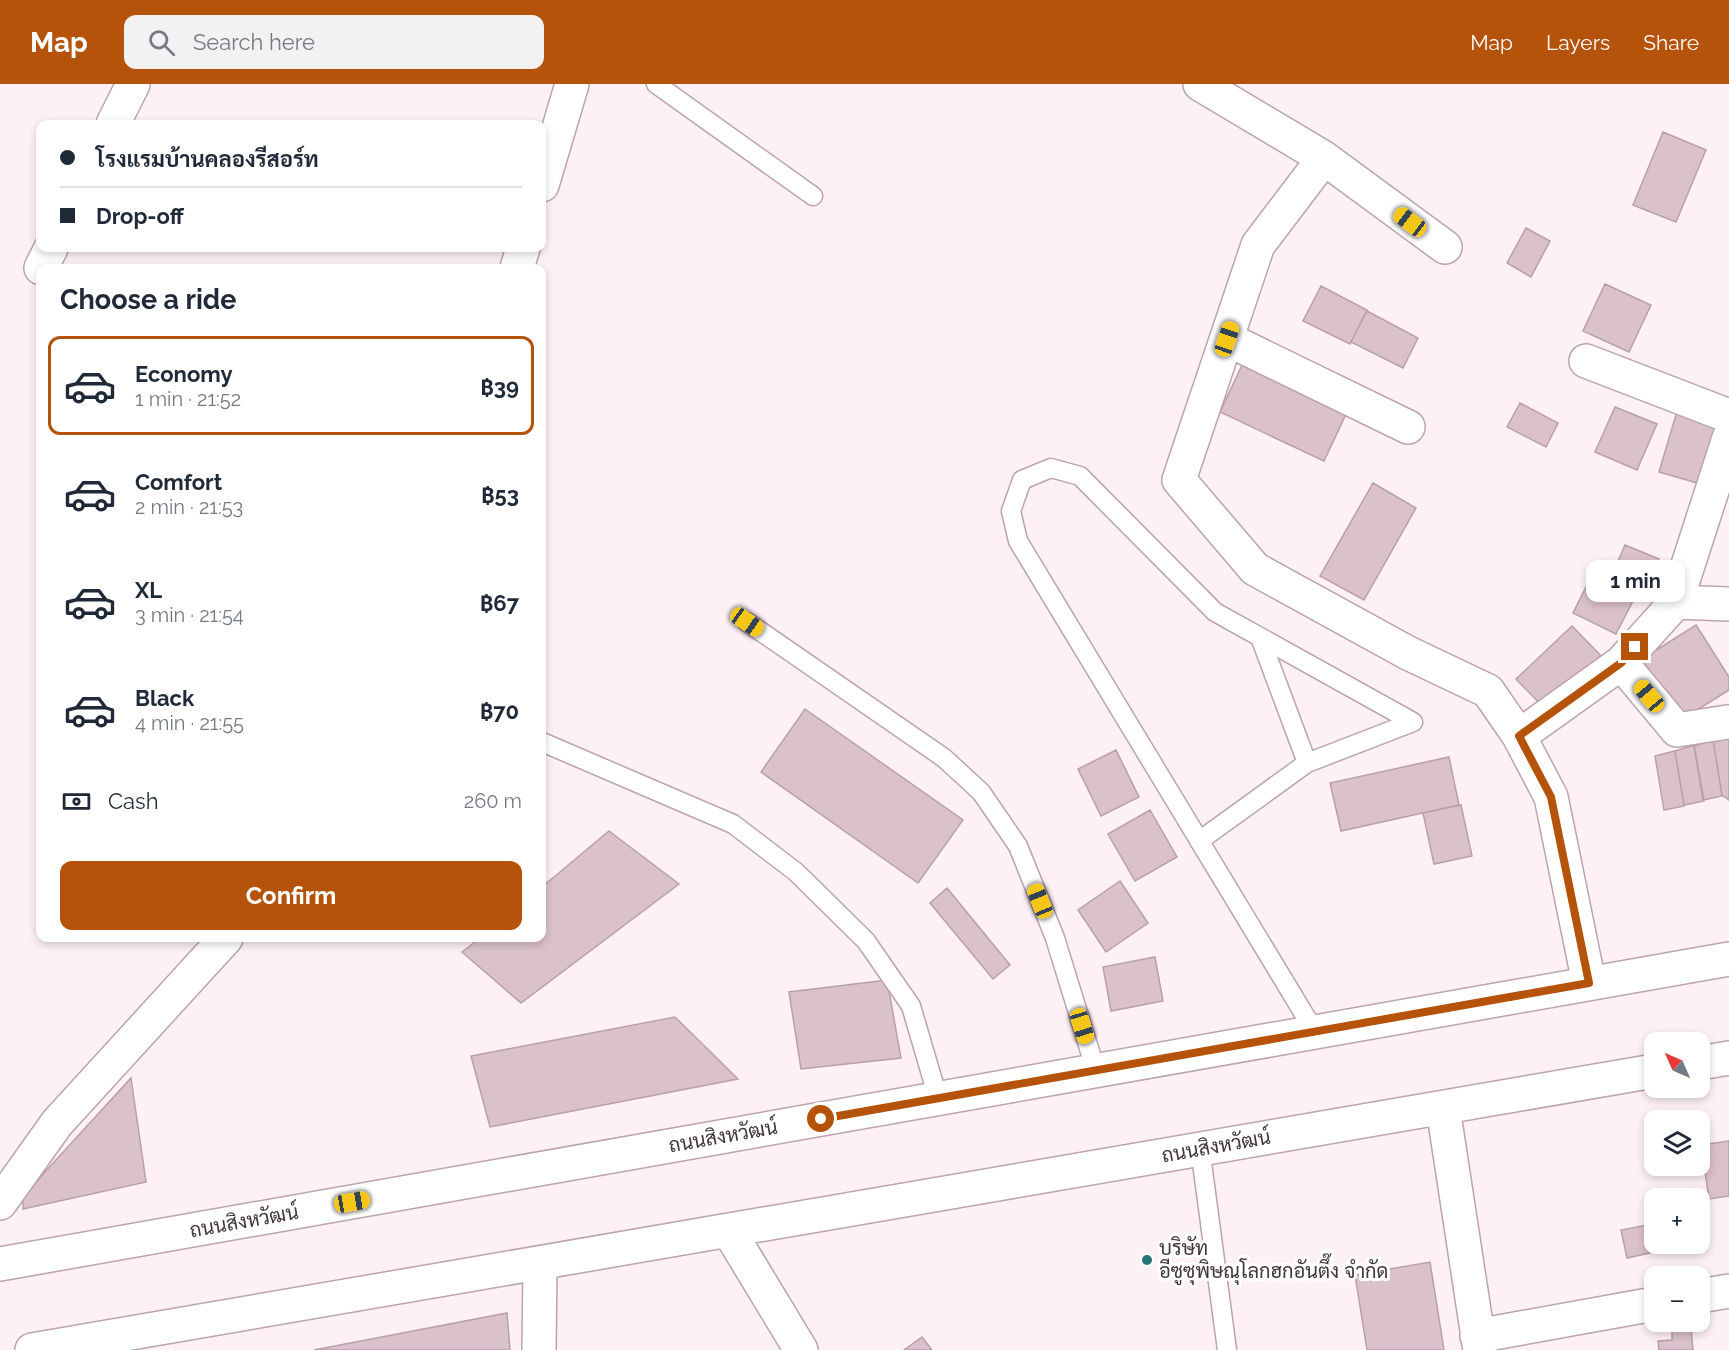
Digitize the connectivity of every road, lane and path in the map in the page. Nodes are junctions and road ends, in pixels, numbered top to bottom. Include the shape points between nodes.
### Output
1 (133, 84) edge
2 (572, 84) edge
3 (656, 84) edge
4 (1200, 84) edge
5 (115, 120) edge
6 (1324, 158) junction
7 (546, 172) edge
8 (813, 196) dead end
9 (1445, 247) dead end
10 (1227, 339) junction
11 (1586, 361) dead end
12 (1729, 416) edge
13 (1408, 427) dead end
14 (1729, 438) edge
15 (1676, 602) junction
16 (1729, 604) edge
17 (747, 622) dead end
18 (1260, 637) junction
19 (1621, 663) junction
20 (1727, 722) dead end
21 (1519, 736) junction
22 (546, 744) edge
23 (1307, 764) junction
24 (1199, 840) junction
25 (222, 942) edge
26 (1729, 959) edge
27 (1589, 983) junction
28 (1315, 1032) junction
29 (1729, 1058) edge
30 (1710, 1061) edge
31 (1096, 1071) junction
32 (1644, 1073) edge
33 (938, 1098) junction
34 (1443, 1108) junction
35 (1200, 1148) junction
36 (0, 1203) edge
37 (729, 1231) junction
38 (0, 1264) edge
39 (540, 1265) junction
40 (1729, 1291) edge
41 (1710, 1294) edge
42 (1644, 1306) edge
43 (1478, 1343) edge
44 (32, 1350) edge
45 (539, 1350) edge
46 (801, 1350) edge
47 (1227, 1350) edge

1 - 5 street
2 - 7 street
3 - 8 lane
4 - 6 street
6 - 9 street
6 - 10 street via 1258,245
10 - 13 street
10 - 21 street via 1179,480 1255,569 1408,653 1488,691
11 - 12 street
14 - 15 street
15 - 16 street
15 - 19 street
17 - 31 lane via 944,758 981,792 1018,846 1055,938
18 - 23 lane
18 - 23 lane via 1413,722
18 - 24 lane via 1215,612 1080,476 1051,468 1022,480 1011,511 1018,541
19 - 20 street via 1677,730
19 - 21 street
21 - 27 street via 1551,797
22 - 33 lane via 733,824 796,872 867,941 911,1006
23 - 24 lane
24 - 28 lane
25 - 36 street via 57,1123
26 - 27 street, ถนนสิงหวัฒน์
27 - 28 street, ถนนสิงหวัฒน์
28 - 31 street, ถนนสิงหวัฒน์
29 - 30 street
31 - 33 street, ถนนสิงหวัฒน์
32 - 34 street, ถนนสิงหวัฒน์
33 - 38 street, ถนนสิงหวัฒน์
34 - 35 street, ถนนสิงหวัฒน์
34 - 43 street
35 - 37 street, ถนนสิงหวัฒน์
35 - 47 lane
37 - 39 street, ถนนสิงหวัฒน์
37 - 46 street
39 - 44 street, ถนนสิงหวัฒน์
39 - 45 street
40 - 41 street
42 - 43 street

